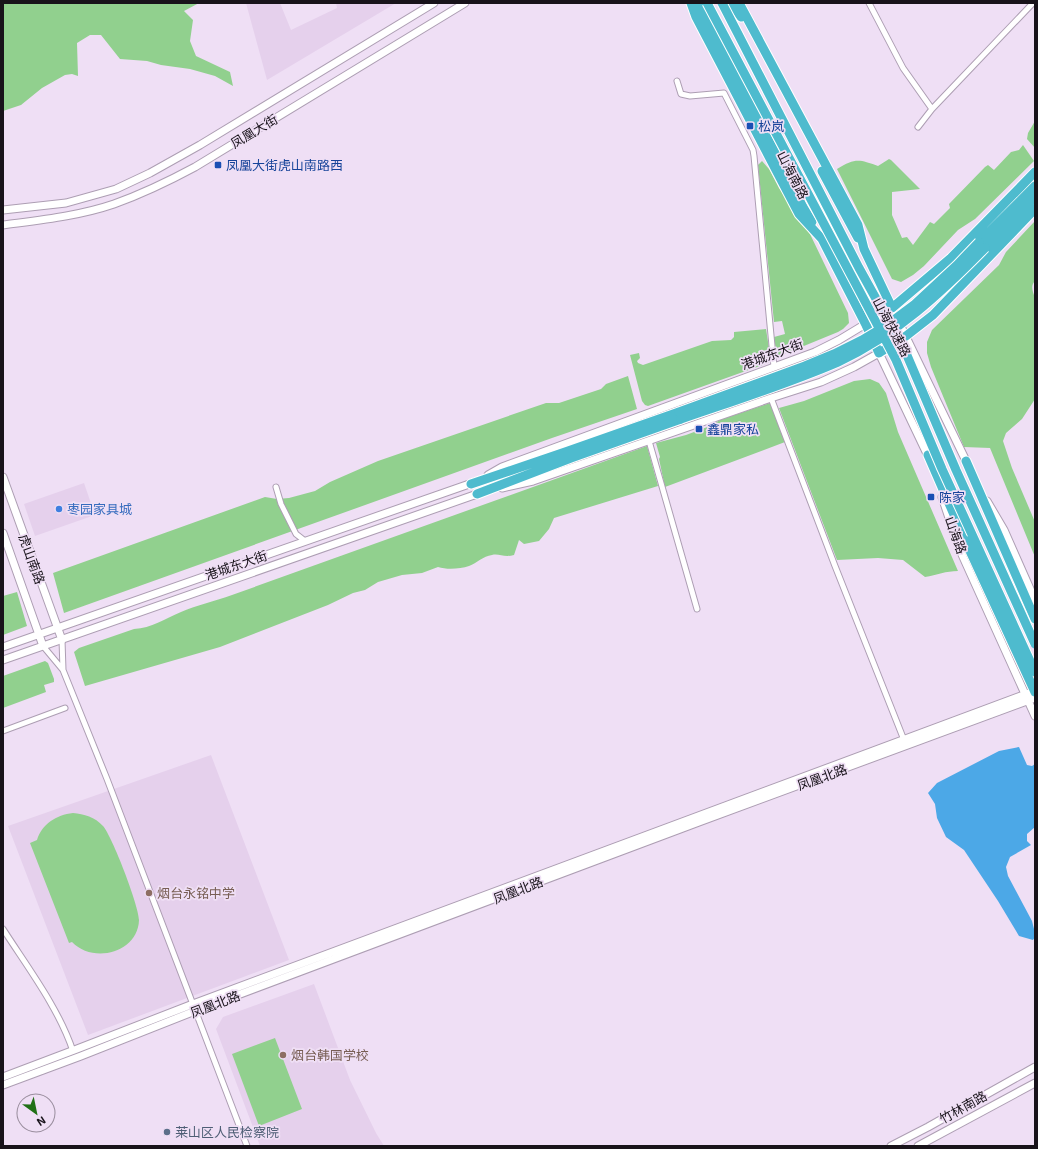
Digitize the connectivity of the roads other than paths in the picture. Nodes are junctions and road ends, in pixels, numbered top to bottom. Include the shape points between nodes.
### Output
1 (434, 3) edge
2 (465, 3) edge
3 (691, 3) edge
4 (699, 3) edge
5 (708, 3) edge
6 (722, 3) edge
7 (731, 3) edge
8 (739, 3) edge
9 (869, 3) edge
10 (1032, 3) edge
11 (677, 81) dead end
12 (932, 109) junction
13 (918, 127) dead end
14 (1035, 172) edge
15 (1035, 186) edge
16 (1035, 197) edge
17 (1035, 209) edge
18 (3, 210) edge
19 (3, 225) edge
20 (822, 240) junction
21 (982, 245) junction
22 (864, 250) junction
23 (892, 308) junction
24 (866, 324) junction
25 (906, 336) junction
26 (879, 353) junction
27 (774, 367) junction
28 (771, 398) junction
29 (680, 416) junction
30 (649, 441) junction
31 (928, 455) junction
32 (966, 461) junction
33 (3, 477) edge
34 (471, 484) junction
35 (276, 487) dead end
36 (477, 494) junction
37 (3, 533) edge
38 (305, 541) junction
39 (1035, 600) edge
40 (697, 609) dead end
41 (1035, 619) edge
42 (57, 628) junction
43 (39, 634) junction
44 (62, 640) junction
45 (1035, 644) edge
46 (43, 646) junction
47 (3, 647) edge
48 (3, 660) edge
49 (63, 670) junction
50 (1035, 672) edge
51 (1035, 691) edge
52 (1026, 698) junction
53 (1035, 698) edge
54 (65, 708) dead end
55 (1035, 716) edge
56 (3, 731) edge
57 (904, 740) junction
58 (3, 929) edge
59 (194, 1008) junction
60 (73, 1051) junction
61 (1035, 1066) edge
62 (3, 1077) edge
63 (1035, 1083) edge
64 (3, 1084) edge
65 (247, 1146) edge
66 (891, 1146) edge
67 (918, 1146) edge

1 - 18 main road, 凤凰大街 via 150,173 116,189 66,203
2 - 19 main road, 凤凰大街 via 162,185 114,204 68,216
3 - 20 highway, 山海南路 via 798,214
4 - 20 highway
5 - 50 highway, 山海快速路, bridge via 896,360 942,469
6 - 45 highway, 山海快速路, bridge via 859,268 906,353
7 - 22 highway via 745,22
8 - 22 highway via 858,225
9 - 12 street via 903,68
10 - 12 street
11 - 27 street via 681,94 690,96 724,93 753,150
12 - 13 street
14 - 23 highway, 港城东大街 via 951,258
15 - 21 highway, 港城东大街
16 - 21 highway, 港城东大街
17 - 25 highway, 港城东大街 via 933,315
20 - 24 highway, 山海南路
21 - 29 highway, 港城东大街, bridge via 934,298 865,348 832,364
22 - 23 highway
23 - 24 main road, 港城东大街
23 - 25 main road
24 - 26 highway, 山海南路
24 - 27 main road, 港城东大街 via 815,352
25 - 26 highway, 港城东大街
25 - 32 main road
26 - 28 main road, 港城东大街 via 821,382
26 - 31 main road, 山海路
27 - 34 main road, 港城东大街 via 502,467
28 - 30 main road, 港城东大街
28 - 57 street
29 - 34 highway, 港城东大街
29 - 36 highway, 港城东大街
30 - 36 main road, 港城东大街 via 533,481
30 - 40 street
31 - 51 highway, bridge
31 - 52 main road, 山海路 via 959,548
32 - 39 main road via 1004,530
32 - 41 highway
33 - 42 main road, 虎山南路
34 - 38 main road, 港城东大街
35 - 38 street via 281,504 296,534
36 - 44 main road, 港城东大街
37 - 43 main road, 虎山南路
38 - 42 main road, 港城东大街
42 - 43 main road, 港城东大街
42 - 44 main road, 虎山南路
43 - 46 main road, 虎山南路
43 - 47 main road, 港城东大街
44 - 46 main road, 港城东大街
44 - 49 street
46 - 48 main road, 港城东大街
46 - 49 street
49 - 59 street
51 - 52 main road, 凤凰北路
52 - 53 main road, 凤凰北路
52 - 55 main road, 山海路
52 - 57 main road, 凤凰北路
52 - 59 main road, 凤凰北路 via 699,822
54 - 56 street
57 - 59 main road, 凤凰北路
58 - 60 street via 53,1008
59 - 60 main road, 凤凰北路
59 - 64 main road, 凤凰北路 via 81,1056
59 - 65 street
60 - 62 main road, 凤凰北路
61 - 66 main road, 竹林南路
63 - 67 main road, 竹林南路

